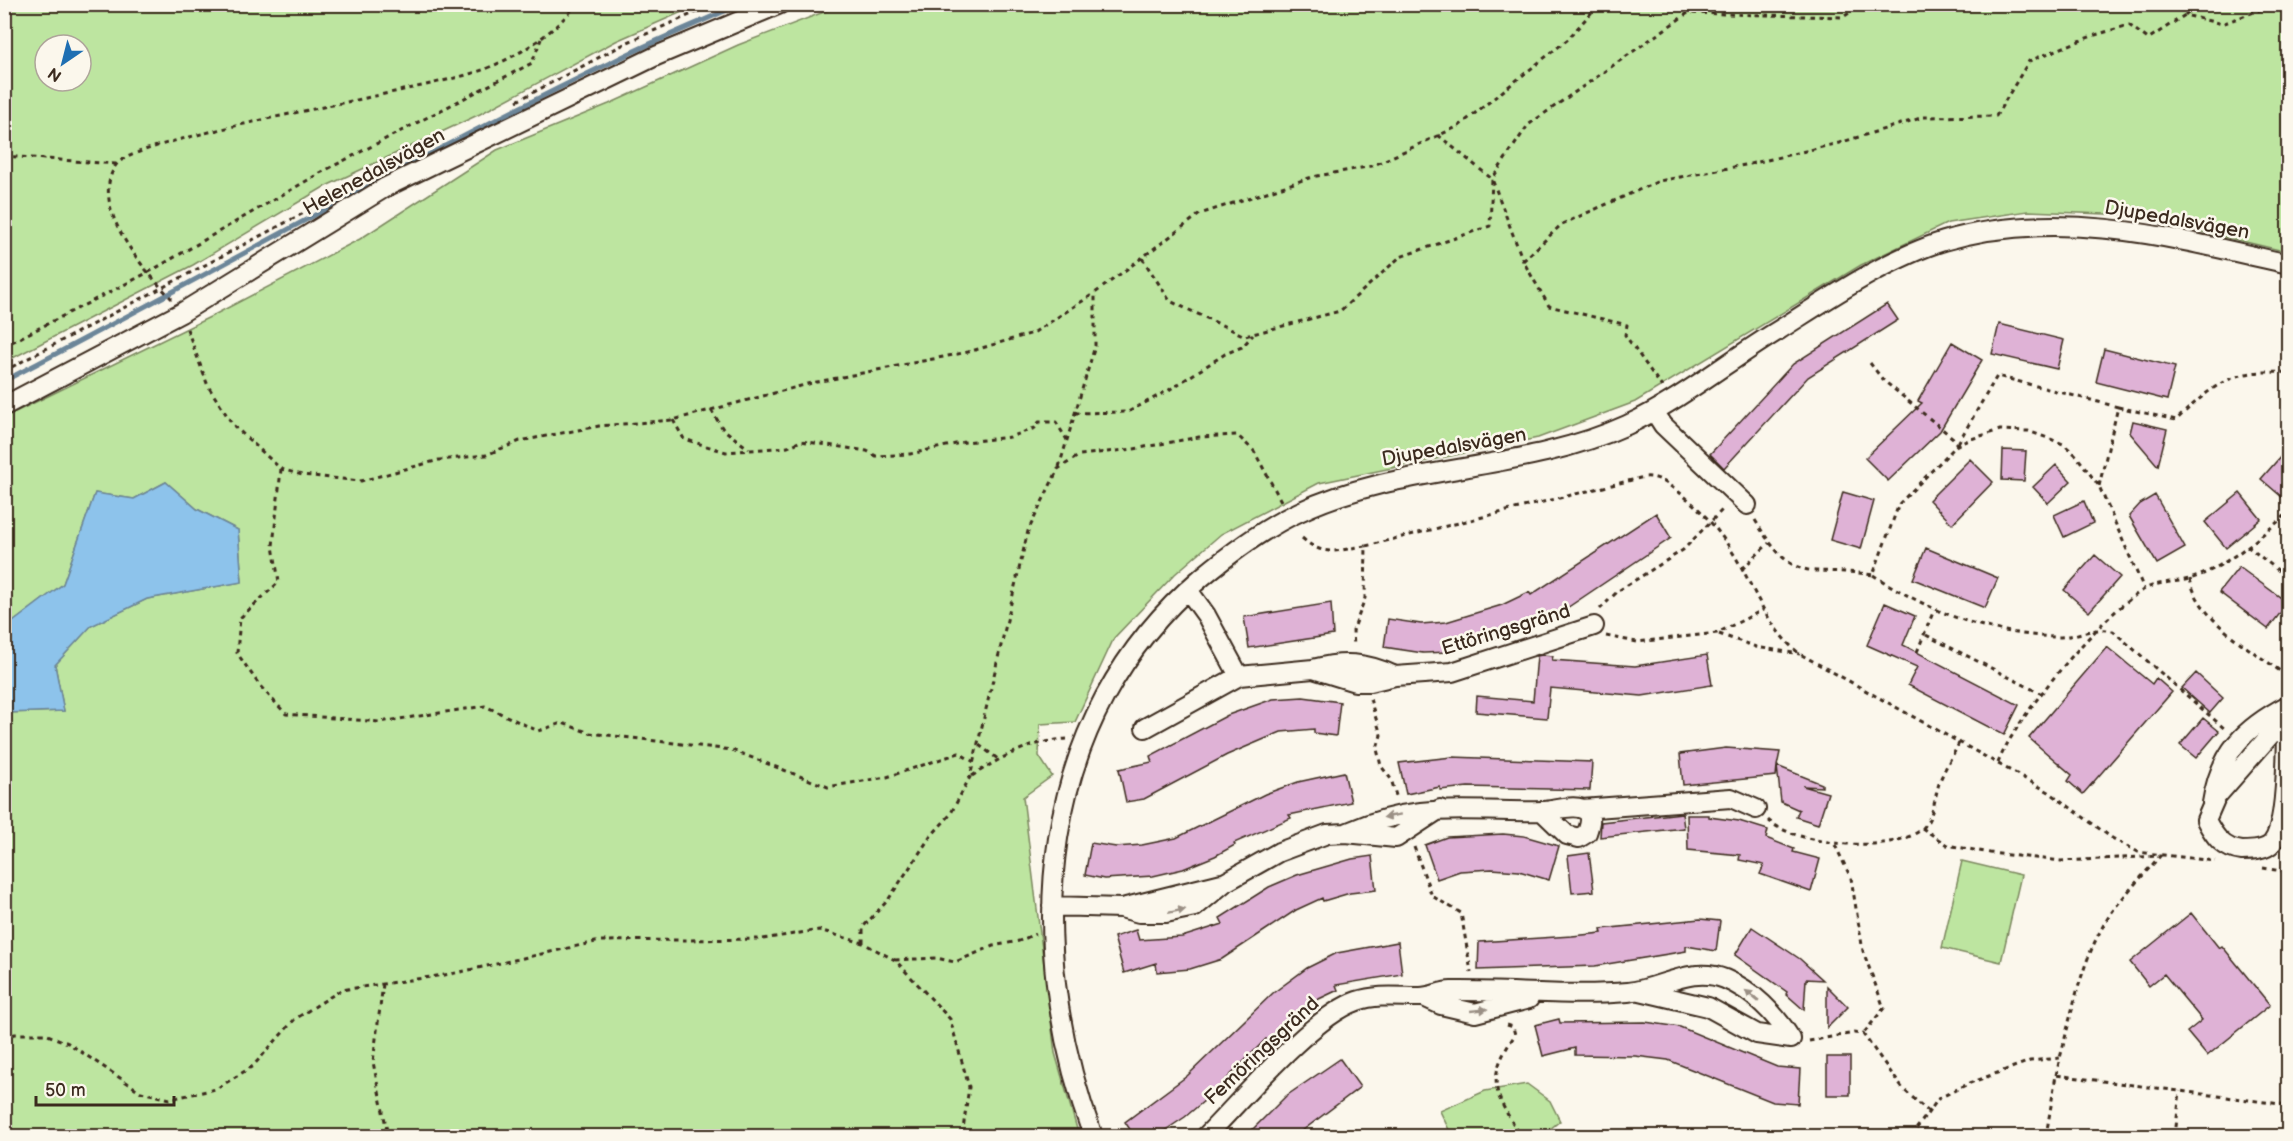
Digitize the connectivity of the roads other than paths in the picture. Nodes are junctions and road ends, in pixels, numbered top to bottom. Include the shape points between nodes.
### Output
1 (780, 4) edge
2 (2289, 264) edge
3 (4, 406) edge
4 (1654, 411) junction
5 (1747, 505) road end
6 (1188, 590) junction
7 (1594, 627) road end
8 (1239, 676) junction
9 (2288, 712) edge
10 (1145, 728) dead end
11 (2212, 807) junction
12 (1582, 809) junction
13 (1756, 809) road end
14 (1542, 811) junction
15 (1052, 906) junction
16 (1715, 976) junction
17 (1639, 991) junction
18 (1708, 1007) junction
19 (1093, 1137) edge
20 (1206, 1137) edge

1 - 3 street, Helenedalsvägen via 646,61 386,187
2 - 4 street, Djupedalsvägen via 2116,228 2036,225 1941,242 1865,277
4 - 5 street
4 - 6 street, Djupedalsvägen via 1625,426 1531,458 1380,483 1301,510 1264,531
6 - 8 street
6 - 15 street, Djupedalsvägen via 1167,608 1124,662 1082,742 1062,806
7 - 8 street, Ettöringsgränd via 1452,672 1395,676 1351,662
8 - 10 street
9 - 11 street via 2216,797
9 - 11 street via 2268,716 2239,741 2216,775
9 - 11 street via 2279,832 2270,845 2253,851 2233,850 2216,838 2206,820
12 - 13 street via 1731,798
12 - 14 street
12 - 14 street via 1591,821 1587,833 1579,838 1567,836
14 - 15 street via 1440,809 1379,818 1279,852 1224,883 1121,908
15 - 19 street, Djupedalsvägen via 1060,1007
16 - 17 street, Femöringsgränd via 1681,977
16 - 18 street via 1716,996
18 -> 16 street, Femöringsgränd via 1757,1034 1791,1039 1779,1020 1747,991
17 - 18 street, Femöringsgränd
17 - 20 street, Femöringsgränd via 1588,996 1447,991 1424,997 1387,996 1358,1001 1306,1035

